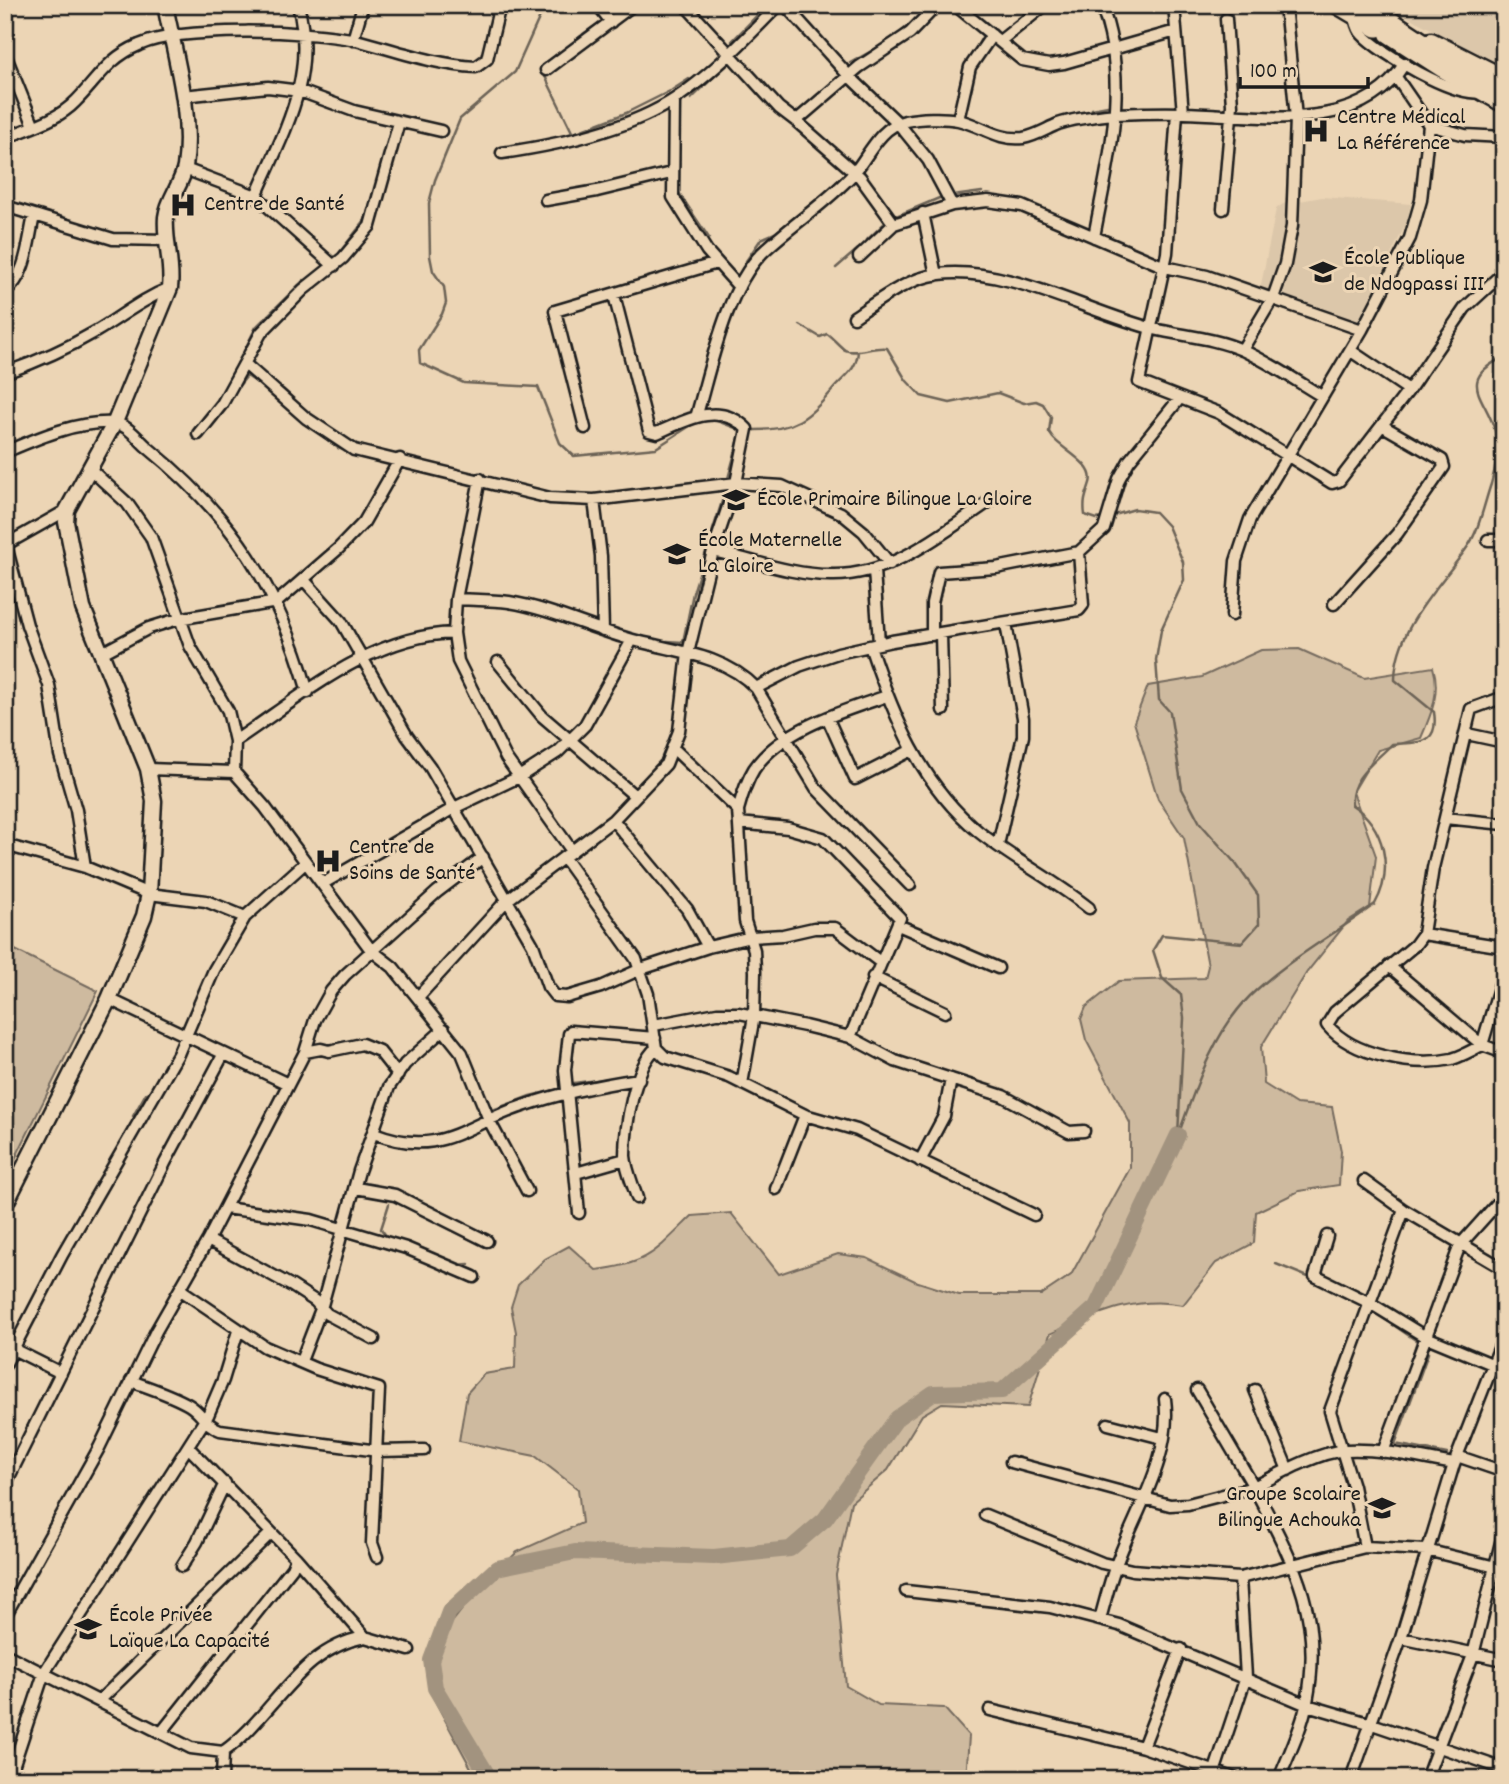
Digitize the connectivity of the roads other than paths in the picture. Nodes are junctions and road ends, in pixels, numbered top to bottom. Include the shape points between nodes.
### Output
1 (165, 5) edge
2 (298, 5) edge
3 (363, 5) edge
4 (500, 5) edge
5 (598, 5) edge
6 (634, 5) edge
7 (685, 5) edge
8 (779, 5) edge
9 (785, 5) edge
10 (937, 5) edge
11 (955, 5) edge
12 (1045, 5) edge
13 (1101, 5) edge
14 (1174, 5) edge
15 (1285, 5) edge
16 (1353, 8) edge
17 (1226, 19) dead end
18 (1387, 20) edge
19 (611, 22) junction
20 (1176, 31) junction
21 (305, 33) junction
22 (171, 34) junction
23 (996, 38) junction
24 (353, 40) junction
25 (1112, 47) junction
26 (5, 54) edge
27 (730, 54) junction
28 (1405, 63) junction
29 (546, 70) dead end
30 (849, 76) junction
31 (1396, 77) junction
32 (1504, 78) edge
33 (300, 91) junction
34 (1504, 91) edge
35 (1482, 92) junction
36 (183, 96) junction
37 (674, 100) junction
38 (1504, 104) edge
39 (1180, 113) junction
40 (1116, 114) junction
41 (1232, 116) junction
42 (1296, 118) junction
43 (958, 120) junction
44 (796, 121) junction
45 (399, 122) junction
46 (898, 123) junction
47 (1429, 125) junction
48 (34, 126) junction
49 (441, 131) dead end
50 (1504, 137) edge
51 (5, 138) edge
52 (502, 153) dead end
53 (185, 169) junction
54 (855, 171) junction
55 (671, 173) junction
56 (256, 196) junction
57 (545, 200) dead end
58 (952, 205) junction
59 (5, 206) edge
60 (1223, 208) dead end
61 (923, 213) junction
62 (34, 216) junction
63 (894, 224) junction
64 (1094, 237) junction
65 (168, 240) junction
66 (859, 257) dead end
67 (717, 263) junction
68 (334, 266) junction
69 (1165, 267) junction
70 (1504, 272) edge
71 (936, 275) junction
72 (739, 287) junction
73 (170, 288) junction
74 (5, 292) edge
75 (614, 295) junction
76 (1273, 298) junction
77 (854, 317) dead end
78 (1152, 328) junction
79 (1362, 330) junction
80 (1242, 350) junction
81 (1351, 351) junction
82 (246, 364) junction
83 (5, 373) edge
84 (1409, 390) junction
85 (1321, 395) junction
86 (1180, 398) junction
87 (697, 414) junction
88 (116, 422) junction
89 (1383, 426) junction
90 (585, 428) dead end
91 (198, 434) dead end
92 (7, 447) edge
93 (1285, 456) junction
94 (400, 459) junction
95 (90, 469) junction
96 (480, 479) junction
97 (736, 483) junction
98 (996, 497) dead end
99 (594, 500) junction
100 (67, 510) junction
101 (1488, 540) dead end
102 (1504, 540) edge
103 (6, 544) edge
104 (713, 551) junction
105 (1079, 552) junction
106 (890, 564) junction
107 (874, 570) junction
108 (304, 580) junction
109 (456, 599) junction
110 (277, 601) junction
111 (1334, 604) dead end
112 (1232, 615) dead end
113 (178, 619) junction
114 (1006, 624) junction
115 (603, 631) junction
116 (454, 633) junction
117 (937, 635) junction
118 (632, 640) junction
119 (875, 645) junction
120 (688, 653) junction
121 (100, 654) junction
122 (364, 658) junction
123 (498, 662) dead end
124 (756, 688) junction
125 (308, 692) junction
126 (887, 696) junction
127 (1504, 697) edge
128 (943, 710) dead end
129 (828, 719) junction
130 (1467, 734) junction
131 (787, 739) junction
132 (236, 741) junction
133 (570, 742) junction
134 (1504, 742) edge
135 (674, 749) junction
136 (912, 750) junction
137 (148, 769) junction
138 (234, 772) junction
139 (519, 777) junction
140 (635, 796) junction
141 (454, 808) junction
142 (738, 810) junction
143 (1445, 818) junction
144 (612, 820) junction
145 (739, 823) junction
146 (1504, 824) edge
147 (5, 845) edge
148 (998, 845) junction
149 (568, 854) junction
150 (483, 857) junction
151 (305, 863) junction
152 (85, 867) junction
153 (322, 884) junction
154 (910, 885) dead end
155 (149, 894) junction
156 (506, 901) junction
157 (1089, 908) dead end
158 (245, 917) junction
159 (898, 925) junction
160 (1423, 934) junction
161 (751, 937) junction
162 (708, 947) junction
163 (1504, 947) edge
164 (371, 950) junction
165 (880, 962) junction
166 (1389, 966) junction
167 (998, 968) dead end
168 (641, 969) junction
169 (1504, 971) edge
170 (873, 977) junction
171 (419, 996) junction
172 (109, 999) junction
173 (945, 1012) dead end
174 (754, 1016) junction
175 (654, 1025) junction
176 (444, 1029) junction
177 (185, 1037) junction
178 (849, 1037) junction
179 (655, 1043) junction
180 (1482, 1045) junction
181 (305, 1052) junction
182 (1504, 1053) edge
183 (223, 1055) junction
184 (398, 1075) junction
185 (639, 1079) junction
186 (951, 1079) junction
187 (288, 1084) junction
188 (743, 1084) junction
189 (567, 1090) junction
190 (805, 1115) junction
191 (490, 1122) junction
192 (1084, 1131) dead end
193 (374, 1133) junction
194 (625, 1159) junction
195 (920, 1161) junction
196 (576, 1173) junction
197 (1364, 1181) dead end
198 (356, 1188) junction
199 (776, 1189) dead end
200 (527, 1191) dead end
201 (1504, 1196) edge
202 (637, 1198) dead end
203 (5, 1205) edge
204 (225, 1208) junction
205 (1404, 1210) junction
206 (579, 1213) dead end
207 (1034, 1215) dead end
208 (345, 1230) junction
209 (1327, 1236) dead end
210 (208, 1240) junction
211 (487, 1241) dead end
212 (1460, 1245) junction
213 (1504, 1269) edge
214 (474, 1277) dead end
215 (181, 1290) junction
216 (1370, 1303) junction
217 (321, 1309) junction
218 (238, 1331) junction
219 (1424, 1336) junction
220 (1504, 1336) edge
221 (374, 1339) dead end
222 (13, 1349) junction
223 (301, 1361) junction
224 (5, 1365) edge
225 (1499, 1367) edge
226 (61, 1373) junction
227 (131, 1381) junction
228 (1197, 1390) dead end
229 (1255, 1390) dead end
230 (1166, 1399) dead end
231 (204, 1421) junction
232 (1108, 1424) dead end
233 (1162, 1438) junction
234 (189, 1448) junction
235 (424, 1450) dead end
236 (1343, 1450) junction
237 (378, 1451) junction
238 (1383, 1452) junction
239 (1456, 1460) junction
240 (1012, 1462) dead end
241 (1288, 1470) junction
242 (1504, 1472) edge
243 (225, 1483) junction
244 (5, 1485) edge
245 (1254, 1487) junction
246 (1147, 1499) junction
247 (985, 1515) dead end
248 (1504, 1530) edge
249 (271, 1533) junction
250 (1365, 1547) junction
251 (1426, 1550) junction
252 (377, 1557) dead end
253 (296, 1558) junction
254 (183, 1566) dead end
255 (1115, 1567) junction
256 (1295, 1567) junction
257 (1500, 1569) edge
258 (1240, 1578) junction
259 (906, 1591) dead end
260 (5, 1616) edge
261 (1100, 1619) junction
262 (365, 1637) junction
263 (1401, 1637) junction
264 (1181, 1649) junction
265 (409, 1650) dead end
266 (5, 1654) edge
267 (1473, 1655) junction
268 (1504, 1660) edge
269 (44, 1673) junction
270 (1246, 1677) junction
271 (100, 1700) junction
272 (1307, 1705) junction
273 (990, 1710) dead end
274 (1372, 1724) junction
275 (161, 1733) junction
276 (1143, 1747) junction
277 (1439, 1747) junction
278 (222, 1752) junction
279 (1503, 1769) edge
280 (1213, 1775) edge
281 (10, 1778) edge
282 (222, 1779) edge
283 (1237, 1779) edge
284 (1279, 1779) edge
285 (1351, 1779) edge
286 (1426, 1779) edge
287 (1497, 1779) edge

1 - 22 main road
2 - 21 street
3 - 24 street
4 - 24 street via 487,59 476,67
5 - 19 street
6 - 19 street
7 - 27 street
8 - 27 street
9 - 30 street
10 - 30 street via 910,33
11 - 23 street
12 - 23 street
13 - 25 street
14 - 20 street
15 - 42 street
16 - 18 highway
16 - 28 street via 1361,33
17 - 41 street
18 - 32 main road
18 - 34 highway
18 - 35 main road
19 - 29 street
20 - 25 street
20 - 39 street
21 - 22 street
21 - 24 street
21 - 33 street
22 - 36 main road
22 - 48 street via 119,56 102,68 76,102
23 - 25 street via 1022,60 1049,65
23 - 43 street via 970,66
25 - 40 street
26 - 48 street
27 - 37 street
27 - 44 street
28 - 31 street
28 - 35 street via 1459,91
30 - 44 street
30 - 46 street
31 - 42 street via 1354,105 1321,116
31 - 47 street
33 - 36 street via 268,87
33 - 45 street
33 - 56 street
35 - 38 main road
36 - 53 main road
37 - 52 street via 579,138
37 - 55 street
39 - 40 street
39 - 41 street
39 - 69 street
40 - 43 street via 1084,118 1011,139
40 - 64 street
41 - 42 street
41 - 60 street
42 - 76 street via 1292,226
43 - 46 street
44 - 54 street
45 - 49 street
45 - 68 street via 370,226
46 - 54 street via 873,144
46 - 58 street via 928,160
47 - 50 street via 1465,135
47 - 79 street via 1421,200 1410,238
48 - 51 street
53 - 56 street
53 - 65 main road via 166,217
54 - 63 street
54 - 72 street via 761,254
55 - 57 street
55 - 67 street via 677,207
56 - 68 street
58 - 61 street
58 - 64 street via 988,201 1023,206
59 - 62 street
61 - 63 street
61 - 71 street
62 - 65 street via 113,239
62 - 74 street via 23,265
63 - 66 street
64 - 69 street
65 - 73 main road
67 - 72 street
67 - 75 street
68 - 82 street via 261,333
69 - 76 street
69 - 78 street
70 - 84 street via 1465,308
71 - 77 street via 892,292
71 - 78 street via 968,272 993,278
72 - 87 street
73 - 83 street via 140,301 60,351
73 - 88 main road
75 - 87 street via 649,431 657,433
75 - 90 street via 555,311
76 - 79 street
76 - 80 street
78 - 80 street
78 - 86 street via 1139,382
79 - 81 street
80 - 85 street
81 - 84 street
81 - 85 street
82 - 91 street
82 - 94 street via 330,436 354,450
84 - 89 street
85 - 93 street
86 - 93 street via 1219,413
86 - 105 street via 1129,461 1105,526
87 - 97 street via 720,415 747,429
88 - 92 street via 61,431
88 - 95 main road
88 - 110 street via 189,482 241,543
89 - 93 street via 1336,484
89 - 111 street via 1442,460 1444,467 1397,534
93 - 112 street via 1239,543
94 - 96 street
94 - 108 street via 364,522
95 - 100 main road
95 - 113 street via 127,503 151,537
96 - 99 street via 550,498
96 - 109 street
97 - 99 street
97 - 104 street
97 - 106 street via 782,486 841,513
98 - 106 street
99 - 115 street
100 - 103 street
100 - 121 main road via 76,581
101 - 102 street
103 - 152 street via 27,625 49,685
104 - 107 street via 813,574
104 - 120 street
105 - 114 street via 1082,608
105 - 117 street via 996,568 939,572 932,603
106 - 107 street
107 - 119 street
108 - 110 street
108 - 122 street via 341,621
109 - 115 street via 510,603
109 - 116 street
110 - 113 street
110 - 125 street
113 - 121 street via 149,628
113 - 132 street via 218,690
114 - 117 street
114 - 148 street via 1023,736
115 - 118 street
116 - 122 street via 414,636
116 - 139 street via 458,661
117 - 119 street
117 - 128 street
118 - 120 street
118 - 133 street via 585,725
119 - 124 street via 799,666
119 - 126 street
120 - 124 street via 724,664
120 - 135 street
121 - 137 main road
122 - 125 street
122 - 141 street
123 - 133 street via 527,700
124 - 131 street
125 - 132 street
126 - 129 street
126 - 136 street
127 - 130 street via 1472,707
129 - 131 street
129 - 136 street via 855,779
130 - 134 street
130 - 143 street
131 - 142 street via 755,767
131 - 154 street via 823,797
132 - 138 street
133 - 139 street
133 - 140 street
135 - 140 street
135 - 142 street
136 - 148 street via 949,806
137 - 138 street
137 - 155 main road via 154,801
138 - 151 street
139 - 141 street
139 - 149 street
140 - 144 street
141 - 150 street
141 - 153 street
142 - 145 street
143 - 146 street
143 - 160 street
144 - 149 street
144 - 162 street via 687,909
145 - 159 street via 788,828 823,838 899,916
145 - 161 street via 745,921
147 - 152 street
148 - 157 street
149 - 156 street
149 - 168 street
150 - 156 street
150 - 164 street
151 - 153 street
151 - 158 street
152 - 155 street
153 - 164 street
155 - 158 street via 206,901
155 - 172 main road
156 - 168 street via 533,945 555,996 601,987
156 - 171 street
158 - 177 street
159 - 165 street
159 - 167 street
160 - 163 street
160 - 166 street
161 - 162 street
161 - 165 street via 835,928
161 - 174 street
162 - 168 street
164 - 171 street
164 - 181 street via 331,991
165 - 170 street
166 - 180 street
166 - 180 street via 1335,1012 1328,1027 1347,1042 1414,1062 1450,1059
168 - 175 street
169 - 180 street
170 - 173 street
170 - 178 street
171 - 176 street
172 - 177 street
172 - 203 main road
174 - 175 street via 710,1013
174 - 178 street
174 - 188 street
175 - 179 street
176 - 184 street
176 - 191 street via 462,1053
177 - 183 street
177 - 222 street
178 - 186 street via 895,1061
179 - 185 street
179 - 188 street via 665,1057
179 - 189 street via 571,1031
180 - 182 street
181 - 184 street via 362,1044 379,1051
181 - 187 street
183 - 187 street
183 - 226 street
184 - 193 street via 383,1102
185 - 189 street
185 - 194 street via 632,1098
186 - 192 street via 1003,1096 1069,1132
186 - 195 street via 944,1116
187 - 204 street
188 - 190 street
189 - 191 street
189 - 196 street
190 - 195 street via 857,1130
190 - 199 street
191 - 193 street via 453,1138 423,1143
191 - 200 street
193 - 198 street
194 - 196 street
194 - 202 street
195 - 207 street
196 - 206 street
197 - 205 street
198 - 208 street
198 - 211 street via 395,1195
201 - 212 street
204 - 208 street via 287,1214
204 - 210 street
205 - 212 street
205 - 216 street
208 - 214 street via 406,1248
208 - 217 street
209 - 216 street via 1315,1276
210 - 215 street
210 - 217 street via 292,1286
212 - 213 street
212 - 219 street
215 - 218 street
215 - 227 street
216 - 219 street
216 - 236 street via 1330,1410
217 - 221 street
217 - 223 street
218 - 223 street
218 - 231 street
219 - 225 street
219 - 238 street
220 - 225 street
222 - 224 street
222 - 226 street
223 - 237 street via 379,1389
225 - 239 street
226 - 244 street
227 - 231 street via 186,1403
227 - 260 street via 64,1515
228 - 245 street
229 - 241 street
230 - 233 street
231 - 234 street
231 - 237 street via 220,1430
232 - 233 street
233 - 246 street
234 - 243 street
234 - 269 street
235 - 237 street
236 - 238 street
236 - 241 street
236 - 250 street
237 - 252 street via 372,1543
238 - 239 street
239 - 242 street
239 - 251 street
240 - 246 street
241 - 245 street
243 - 249 street
243 - 254 street
245 - 246 street via 1188,1504
245 - 256 street
246 - 255 street
247 - 255 street
248 - 257 street
249 - 253 street
249 - 271 street
250 - 251 street
250 - 256 street
251 - 257 street
251 - 263 street
253 - 262 street
253 - 275 street via 292,1569
255 - 258 street
255 - 261 street
256 - 258 street
256 - 272 street via 1314,1638
257 - 267 street
258 - 270 street
259 - 261 street via 1031,1605
261 - 264 street
262 - 265 street
262 - 278 street via 337,1645 312,1662
263 - 267 street
263 - 274 street
264 - 270 street
264 - 276 street
266 - 269 street
267 - 268 street
267 - 277 street
269 - 271 street
269 - 281 street
270 - 272 street
270 - 280 street
271 - 275 street
272 - 274 street
272 - 284 street
273 - 276 street
274 - 277 street
274 - 285 street
275 - 278 street via 191,1748
276 - 280 street
277 - 279 street
277 - 286 street
278 - 282 street
279 - 287 street
280 - 283 street

